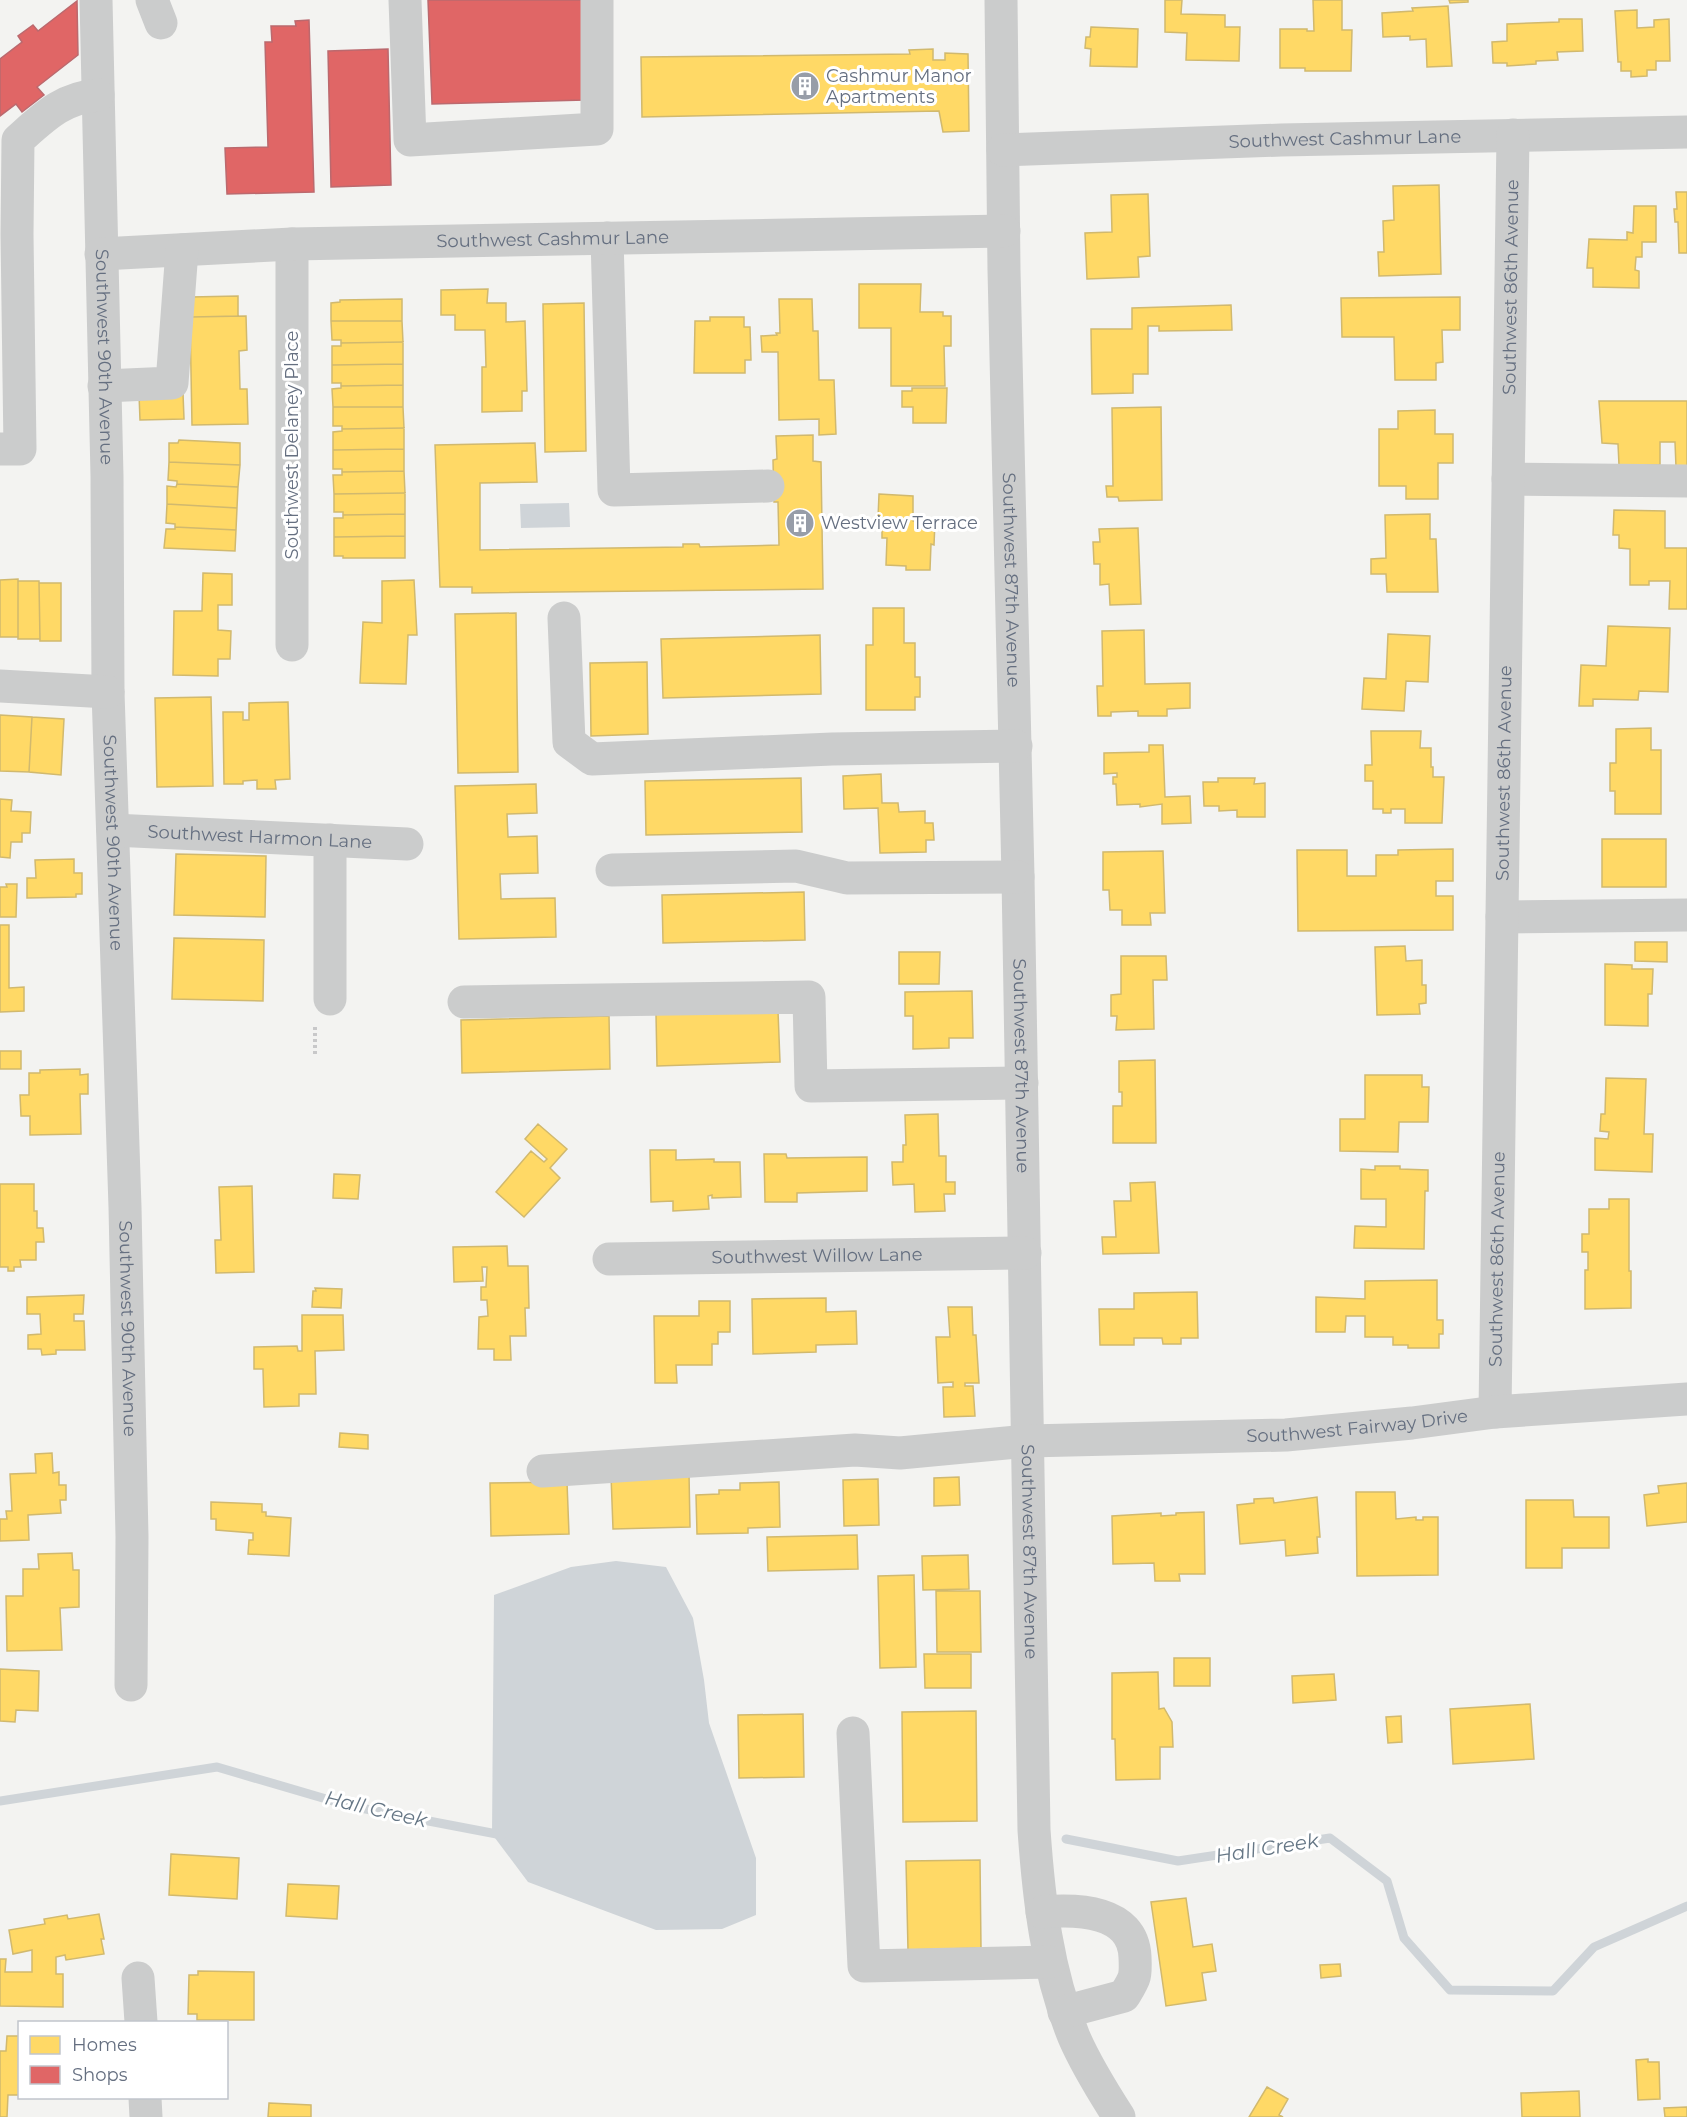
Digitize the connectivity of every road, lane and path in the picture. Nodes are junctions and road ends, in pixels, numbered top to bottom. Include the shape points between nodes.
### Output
1 (96, 0) edge
2 (405, 0) edge
3 (597, 0) edge
4 (1001, 0) edge
5 (98, 95) junction
6 (1687, 132) edge
7 (1513, 135) junction
8 (1003, 150) junction
9 (1005, 231) junction
10 (607, 238) junction
11 (292, 244) junction
12 (182, 250) junction
13 (101, 254) junction
14 (104, 387) junction
15 (0, 449) edge
16 (1508, 479) junction
17 (1687, 481) edge
18 (768, 486) dead end
19 (564, 618) dead end
20 (292, 645) dead end
21 (0, 686) edge
22 (108, 692) junction
23 (1016, 746) junction
24 (113, 830) junction
25 (330, 840) junction
26 (408, 844) dead end
27 (612, 870) dead end
28 (1018, 877) junction
29 (1687, 915) edge
30 (1502, 917) junction
31 (330, 999) dead end
32 (464, 1002) dead end
33 (1022, 1083) junction
34 (1025, 1253) junction
35 (609, 1259) dead end
36 (1687, 1399) edge
37 (1495, 1412) junction
38 (1028, 1442) junction
39 (543, 1471) dead end
40 (131, 1685) dead end
41 (853, 1733) dead end
42 (1042, 1912) junction
43 (1050, 1962) junction
44 (138, 1978) dead end
45 (1064, 2012) junction
46 (141, 2021) edge
47 (145, 2099) edge
48 (146, 2117) edge
49 (1119, 2117) edge

1 - 5 street, Southwest 90th Avenue
2 - 3 street via 410,140 597,129
4 - 8 street, Southwest 87th Avenue
5 - 13 street, Southwest 90th Avenue
5 - 15 street via 80,96 56,107 18,140 20,449
6 - 7 street, Southwest Cashmur Lane
7 - 8 street, Southwest Cashmur Lane
7 - 16 street, Southwest 86th Avenue
8 - 9 street, Southwest 87th Avenue
9 - 10 street, Southwest Cashmur Lane
9 - 23 street, Southwest 87th Avenue
10 - 11 street, Southwest Cashmur Lane
10 - 18 street via 614,490
11 - 12 street, Southwest Cashmur Lane
11 - 20 street, Southwest Delaney Place
12 - 13 street, Southwest Cashmur Lane
12 - 14 street via 172,383
13 - 14 street, Southwest 90th Avenue
14 - 22 street, Southwest 90th Avenue
16 - 17 street
16 - 30 street, Southwest 86th Avenue
19 - 23 street via 569,742 592,759
21 - 22 street
22 - 24 street, Southwest 90th Avenue
23 - 28 street, Southwest 87th Avenue
24 - 25 street, Southwest Harmon Lane
24 - 40 street, Southwest 90th Avenue via 132,1525
25 - 26 street, Southwest Harmon Lane
25 - 31 street
27 - 28 street via 796,866 847,878
28 - 33 street, Southwest 87th Avenue
29 - 30 street
30 - 37 street, Southwest 86th Avenue
32 - 33 street via 809,997 811,1086
33 - 34 street, Southwest 87th Avenue
34 - 35 street, Southwest Willow Lane
34 - 38 street, Southwest 87th Avenue
36 - 37 street, Southwest Fairway Drive
37 - 38 street, Southwest Fairway Drive via 1286,1436
38 - 39 street, Southwest Fairway Drive via 900,1453 855,1450
38 - 42 street, Southwest 87th Avenue via 1034,1830
41 - 43 street via 864,1966
42 - 43 street, Southwest 87th Avenue
42 - 45 street via 1095,1913 1124,1926 1135,1947 1136,1977 1124,1996
43 - 45 street, Southwest 87th Avenue
44 - 46 street
45 - 49 street, Southwest 87th Avenue
47 - 48 street

